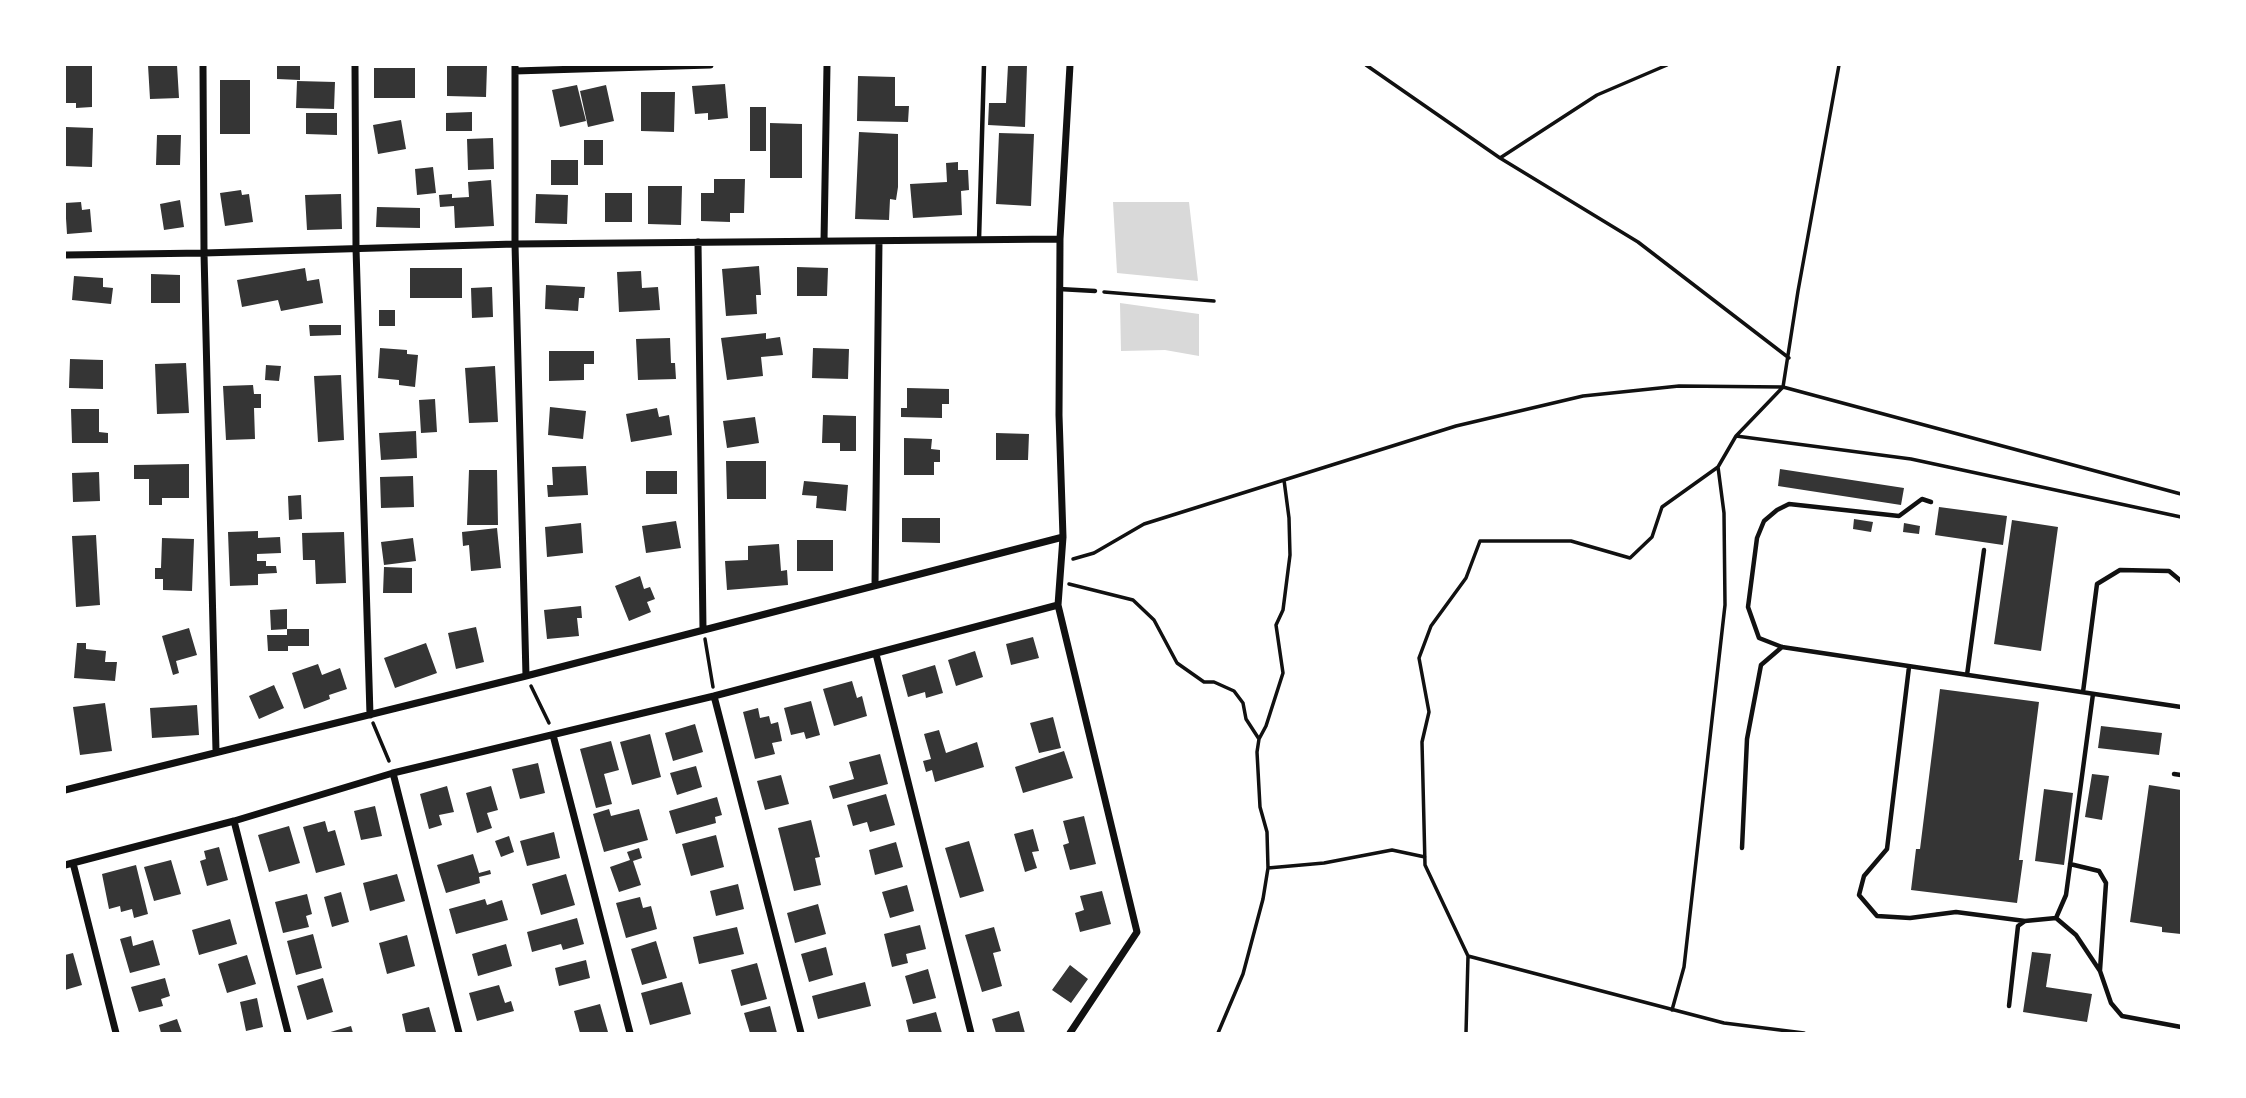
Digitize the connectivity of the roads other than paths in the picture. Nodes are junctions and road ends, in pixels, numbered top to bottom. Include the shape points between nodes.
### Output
1 (202, 65) edge
2 (355, 65) edge
3 (710, 65) edge
4 (827, 65) edge
5 (984, 65) edge
6 (1070, 65) edge
7 (514, 68) edge
8 (1059, 239) junction
9 (979, 240) junction
10 (824, 241) junction
11 (879, 241) junction
12 (698, 242) junction
13 (515, 243) junction
14 (356, 248) junction
15 (204, 253) junction
16 (65, 255) edge
17 (1059, 289) junction
18 (1095, 291) road end
19 (1931, 502) dead end
20 (1063, 537) junction
21 (1984, 550) dead end
22 (2181, 581) edge
23 (875, 585) junction
24 (1058, 605) junction
25 (703, 629) junction
26 (1782, 648) junction
27 (876, 654) junction
28 (1909, 667) junction
29 (1967, 675) junction
30 (526, 676) junction
31 (2082, 692) junction
32 (2093, 694) junction
33 (714, 696) junction
34 (2181, 707) edge
35 (370, 715) junction
36 (554, 735) junction
37 (216, 751) junction
38 (393, 773) junction
39 (2174, 774) dead end
40 (2181, 775) edge
41 (65, 790) edge
42 (234, 821) junction
43 (1742, 848) dead end
44 (69, 864) edge
45 (2070, 864) junction
46 (2056, 918) junction
47 (2025, 921) junction
48 (2099, 971) junction
49 (2009, 1006) dead end
50 (2181, 1027) edge
51 (116, 1033) edge
52 (288, 1033) edge
53 (459, 1033) edge
54 (630, 1033) edge
55 (801, 1033) edge
56 (971, 1033) edge
57 (1070, 1033) edge

1 - 15 street
2 - 14 street
3 - 7 street
4 - 10 street
5 - 9 lane
6 - 8 street
7 - 13 street
8 - 9 street
8 - 17 street
9 - 11 street
10 - 11 street
10 - 12 street
11 - 23 street
12 - 13 street
12 - 25 street
13 - 14 street
13 - 30 street
14 - 15 street
14 - 35 street
15 - 16 street
15 - 37 street
17 - 18 lane
17 - 20 street
19 - 26 lane via 1922,499 1899,516 1789,504 1764,521 1748,607 1759,638
20 - 23 street
20 - 24 street
21 - 29 lane
22 - 31 lane via 2169,570 2120,570 2097,584
23 - 25 street
24 - 27 street
24 - 57 street via 1137,932
25 - 30 street
26 - 28 lane
26 - 43 lane via 1761,665 1747,739
27 - 33 street
27 - 56 street
28 - 29 lane
28 - 47 lane via 1887,849 1864,876 1859,895 1877,916 1910,918 1956,912
29 - 31 lane
30 - 35 street
31 - 32 lane
32 - 34 lane
32 - 45 lane
33 - 36 street
33 - 55 street
35 - 37 street
36 - 38 street
36 - 54 street
37 - 41 street
38 - 42 street
38 - 53 street
39 - 40 lane
42 - 44 street
42 - 52 street
44 - 51 street
45 - 46 lane via 2066,895
45 - 48 lane via 2099,871 2106,883
46 - 47 lane
46 - 48 lane via 2076,935
47 - 49 lane via 2018,926
48 - 50 lane via 2111,1003 2122,1016

